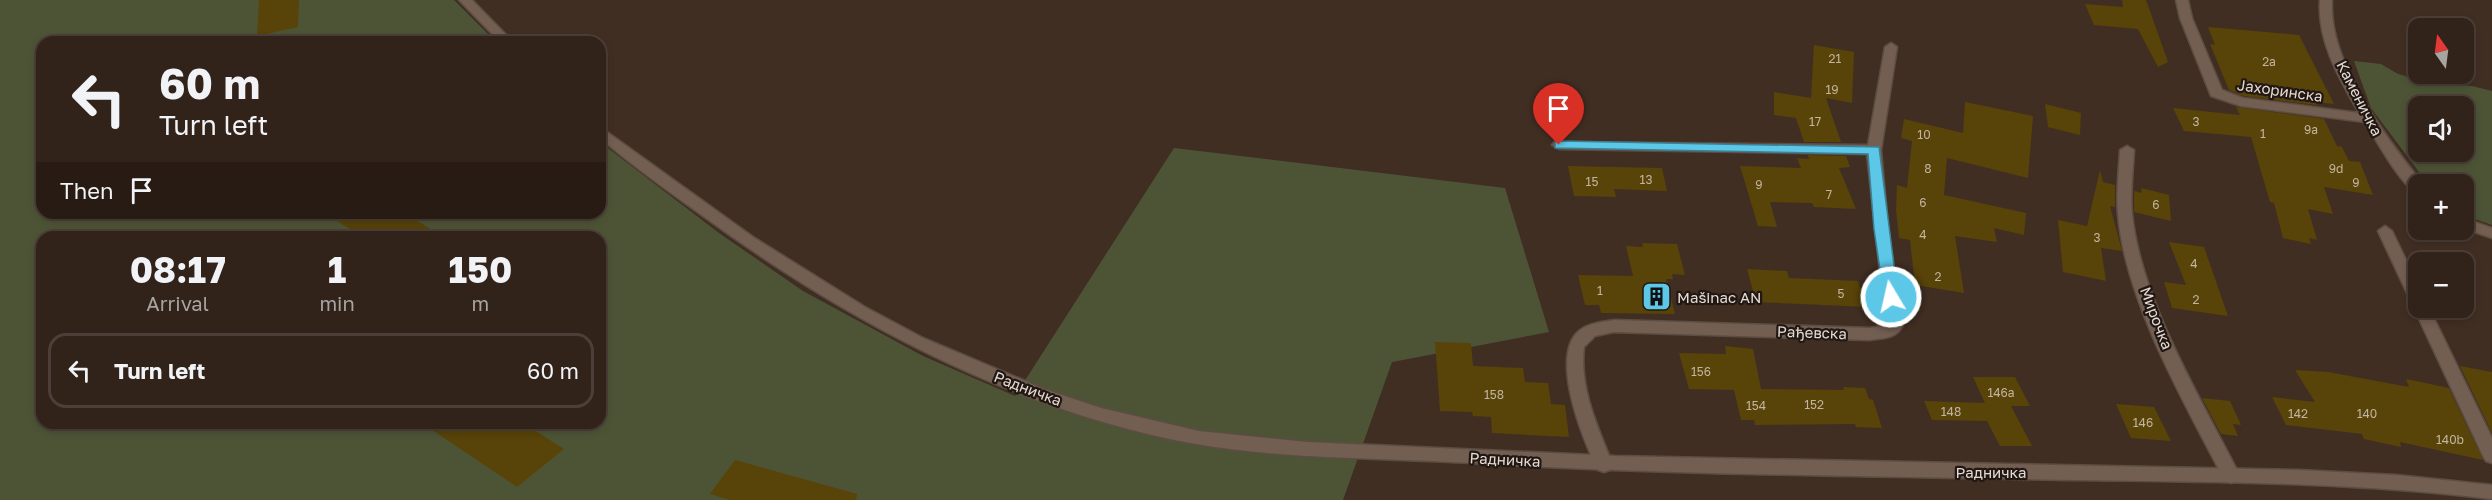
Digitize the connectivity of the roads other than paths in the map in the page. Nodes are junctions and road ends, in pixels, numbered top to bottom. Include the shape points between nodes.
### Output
1 (465, 0) edge
2 (2182, 0) edge
3 (2326, 0) edge
4 (501, 36) edge
5 (1891, 48) dead end
6 (2367, 118) junction
7 (606, 136) edge
8 (1559, 145) dead end
9 (1874, 150) junction
10 (2127, 150) dead end
11 (2408, 174) edge
12 (2474, 226) edge
13 (2385, 231) dead end
14 (2492, 232) edge
15 (2408, 280) edge
16 (2426, 318) edge
17 (2492, 456) edge
18 (1604, 465) junction
19 (2231, 476) junction
20 (2492, 492) edge

1 - 4 street
2 - 6 street, Јахоринска via 2216,93 2241,102
3 - 6 street, Каменичка via 2323,18 2328,33
5 - 9 street, Рађевска
6 - 11 street, Каменичка
7 - 18 street, Радничка via 723,225 844,303 927,346 1018,386 1066,402 1164,431 1237,443
8 - 9 street
9 - 18 street, Рађевска via 1894,327 1870,334 1614,326 1588,333 1576,349 1576,380
10 - 19 street, Мирочка via 2125,213 2134,255 2166,344
12 - 14 street
13 - 15 street
16 - 17 street
18 - 19 street, Радничка
19 - 20 street, Радничка via 2391,481

